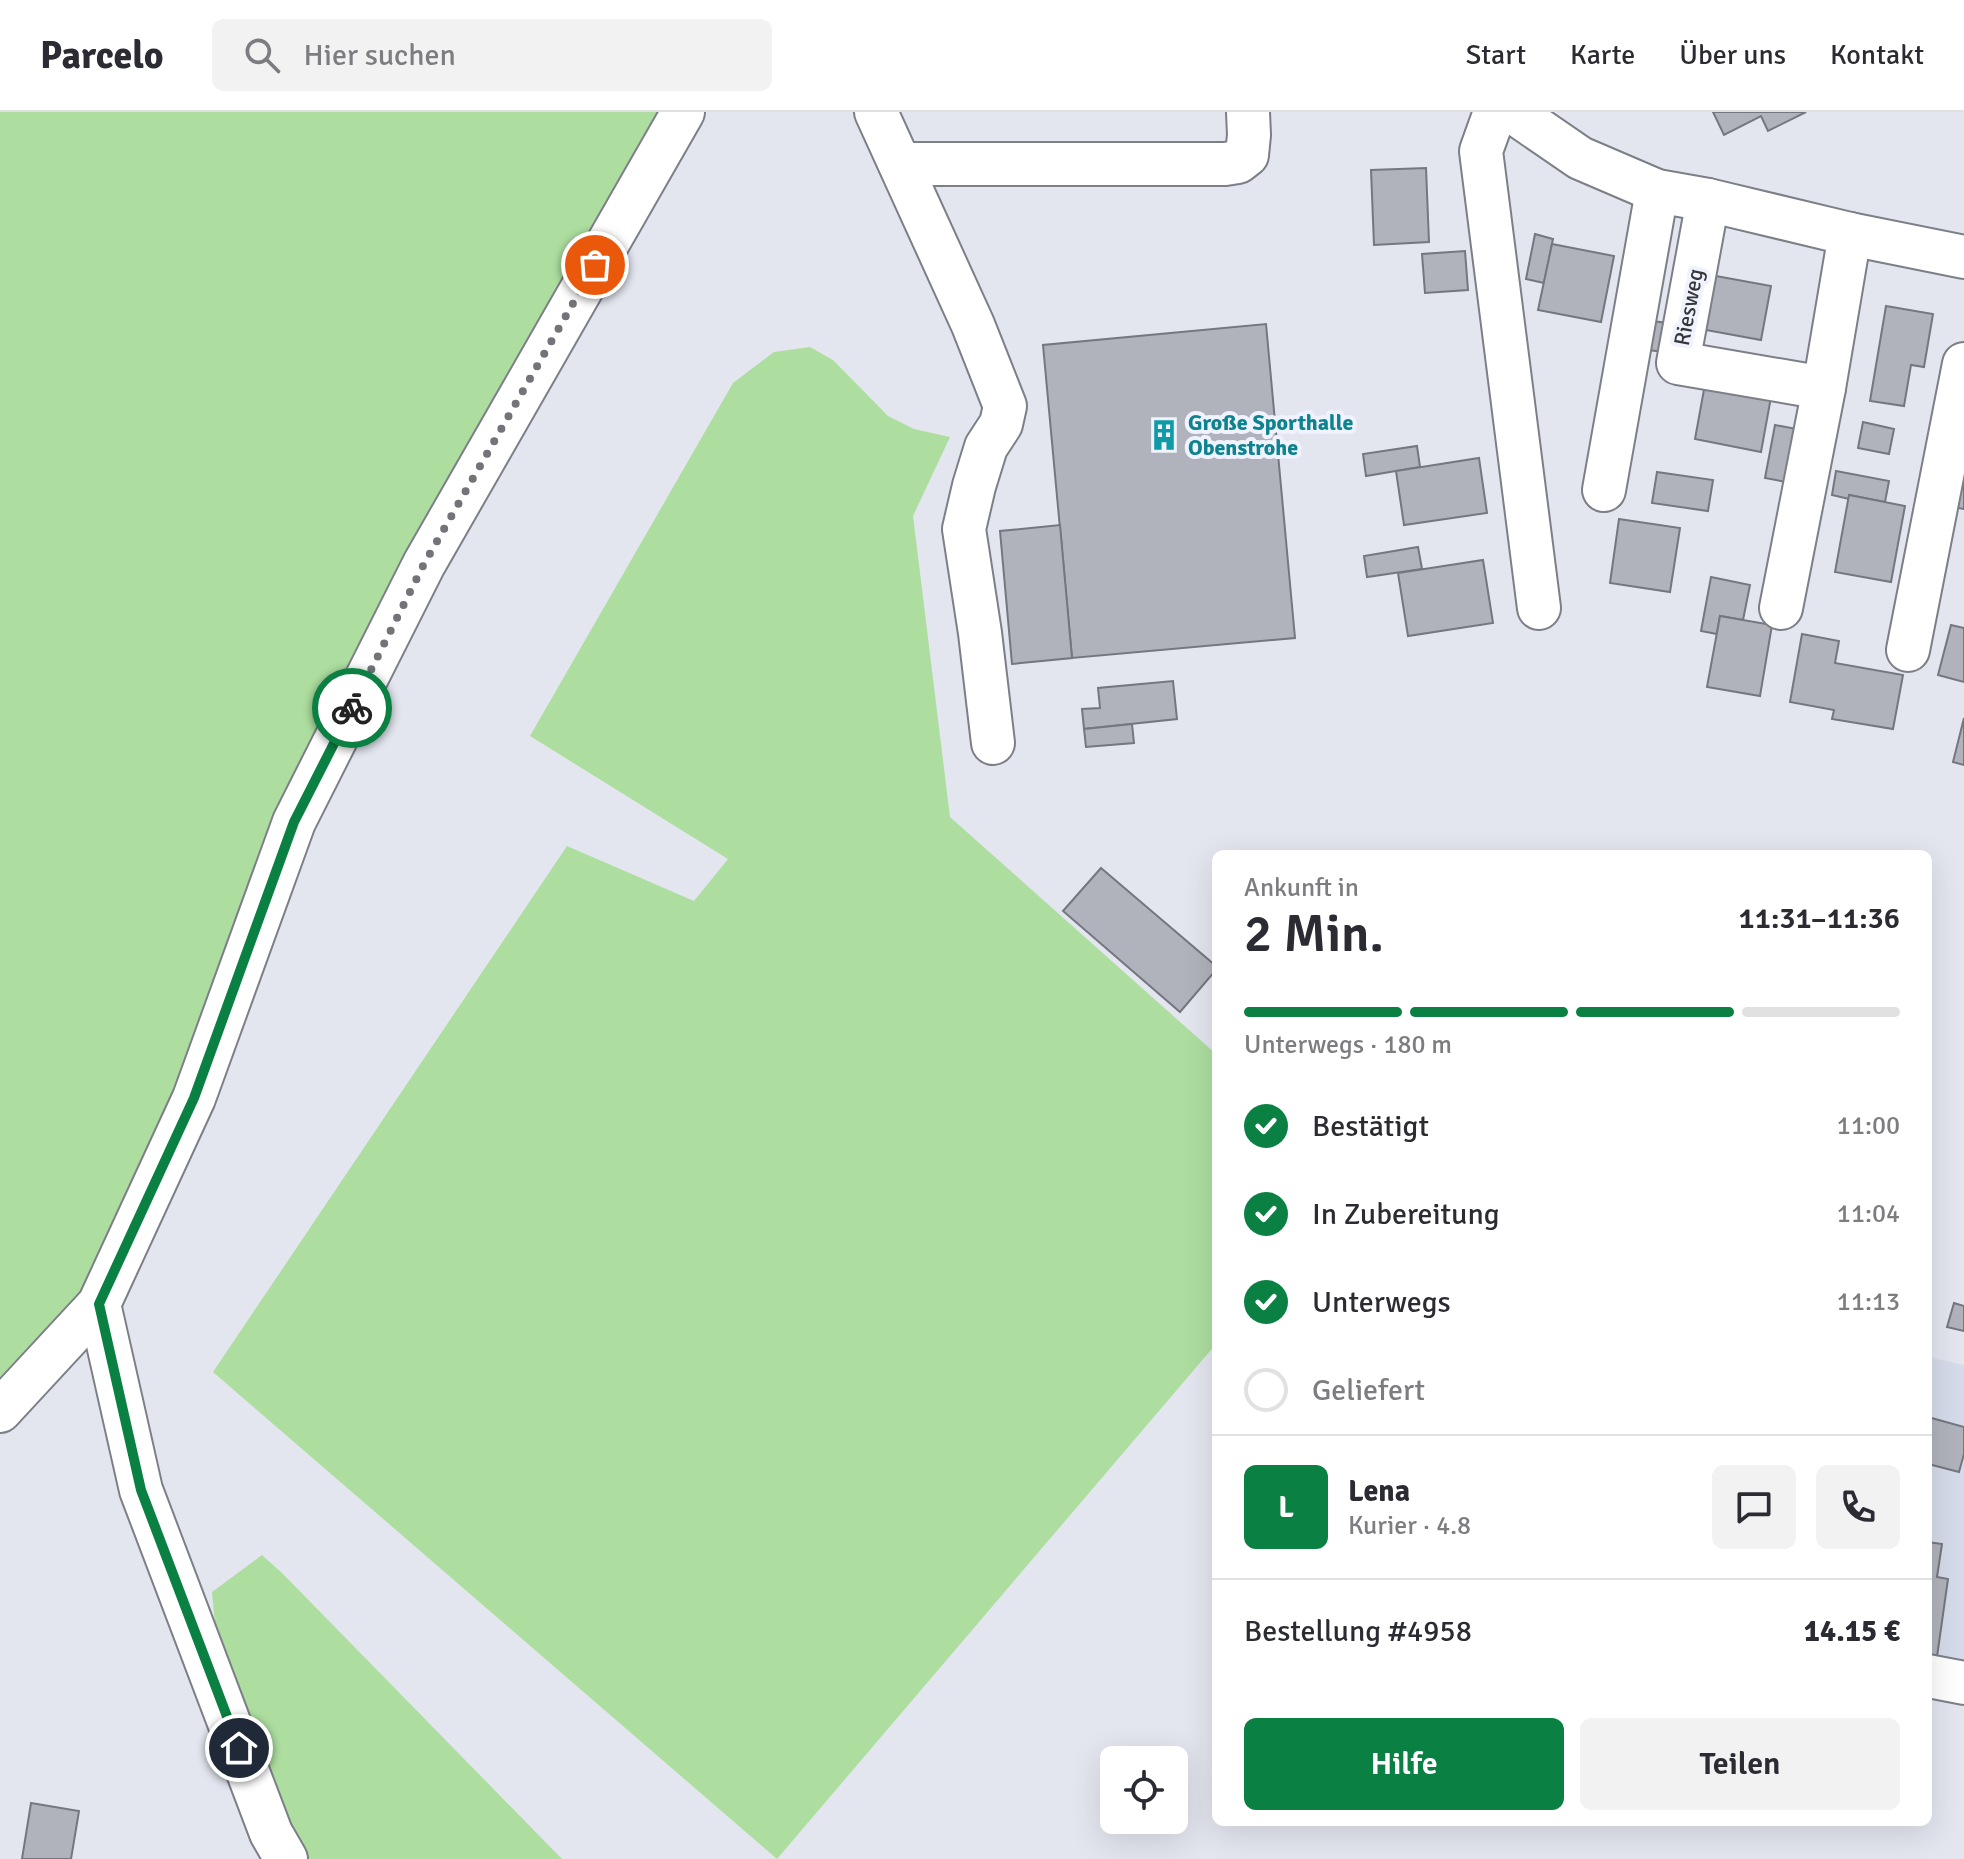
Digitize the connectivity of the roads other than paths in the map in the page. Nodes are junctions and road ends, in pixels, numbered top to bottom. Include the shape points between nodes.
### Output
1 (683, 112) edge
2 (876, 112) edge
3 (1248, 112) edge
4 (1495, 112) edge
5 (1513, 112) edge
6 (900, 164) junction
7 (1657, 191) junction
8 (1708, 200) junction
9 (1850, 234) junction
10 (1964, 257) edge
11 (1964, 364) edge
12 (1824, 388) junction
13 (1604, 490) dead end
14 (1539, 608) dead end
15 (1781, 608) dead end
16 (1908, 650) dead end
17 (993, 743) dead end
18 (99, 1304) junction
19 (0, 1411) edge
20 (1932, 1677) edge
21 (1964, 1683) edge
22 (286, 1859) edge

1 - 18 street via 424,564 294,822 194,1098
2 - 6 street
3 - 6 street via 1247,155 1225,164
4 - 14 street via 1481,151
5 - 7 street via 1580,158
6 - 17 street via 1005,406 986,447 964,529
7 - 8 street
7 - 13 street
8 - 9 street
8 - 12 street, Riesweg via 1678,363
9 - 10 street
9 - 12 street
11 - 16 street
12 - 15 street
18 - 19 street
18 - 22 street via 141,1490 271,1833
20 - 21 street

